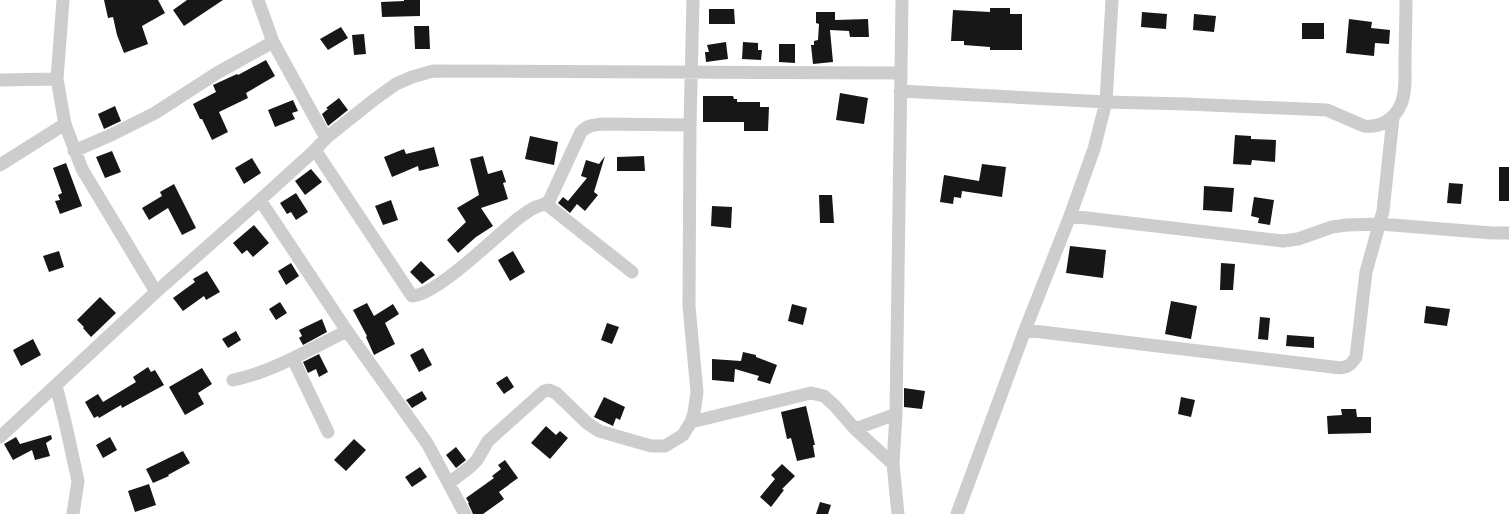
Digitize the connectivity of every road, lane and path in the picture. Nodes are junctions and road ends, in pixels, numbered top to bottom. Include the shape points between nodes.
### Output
1 (63, 0) edge
2 (258, 0) edge
3 (693, 0) edge
4 (902, 0) edge
5 (1112, 0) edge
6 (1406, 0) edge
7 (274, 42) junction
8 (691, 71) junction
9 (901, 73) junction
10 (57, 79) junction
11 (0, 80) edge
12 (900, 91) junction
13 (1106, 102) junction
14 (1393, 118) junction
15 (65, 124) junction
16 (690, 125) junction
17 (326, 138) junction
18 (315, 150) junction
19 (74, 151) junction
20 (0, 165) edge
21 (260, 200) junction
22 (546, 204) junction
23 (1070, 216) junction
24 (1380, 224) junction
25 (1509, 233) edge
26 (632, 272) dead end
27 (156, 292) junction
28 (347, 330) junction
29 (1024, 330) junction
30 (293, 359) junction
31 (233, 380) dead end
32 (56, 385) junction
33 (896, 414) junction
34 (691, 422) junction
35 (855, 429) junction
36 (328, 432) dead end
37 (0, 437) edge
38 (893, 464) junction
39 (449, 483) junction
40 (72, 514) edge
41 (465, 514) edge
42 (898, 514) edge
43 (957, 514) edge

1 - 10 street
2 - 7 street
3 - 8 street
4 - 9 street
5 - 13 street
6 - 14 street via 1404,86 1401,104
7 - 17 street
7 - 19 street via 217,73 155,113
8 - 9 street
8 - 16 street
8 - 17 street via 433,71 396,84
9 - 12 street
10 - 11 street
10 - 15 street
12 - 13 street
12 - 33 street
13 - 14 street via 1327,110 1370,127
13 - 23 street via 1094,149
14 - 24 street
15 - 19 street
15 - 20 street
16 - 22 street via 603,124 586,127 581,132
16 - 34 street via 689,306 697,392
17 - 18 street
18 - 21 street
18 - 22 street via 412,296 418,296 447,278 515,221 535,207
19 - 27 street via 82,169
21 - 27 street
21 - 28 street
22 - 26 street
23 - 24 street via 1283,241 1298,239 1332,226
23 - 29 street
24 - 25 street
24 - 29 street via 1366,272 1356,357 1348,367
27 - 32 street
28 - 30 street
28 - 39 street via 427,443
29 - 43 street
30 - 31 street
30 - 36 street
32 - 37 street
32 - 40 street via 78,481
33 - 35 street
33 - 38 street
34 - 35 street via 811,393 824,396
34 - 39 street via 683,434 665,446 651,446 599,431 554,391 544,391 488,441 470,467
35 - 38 street
38 - 42 street
39 - 41 street

